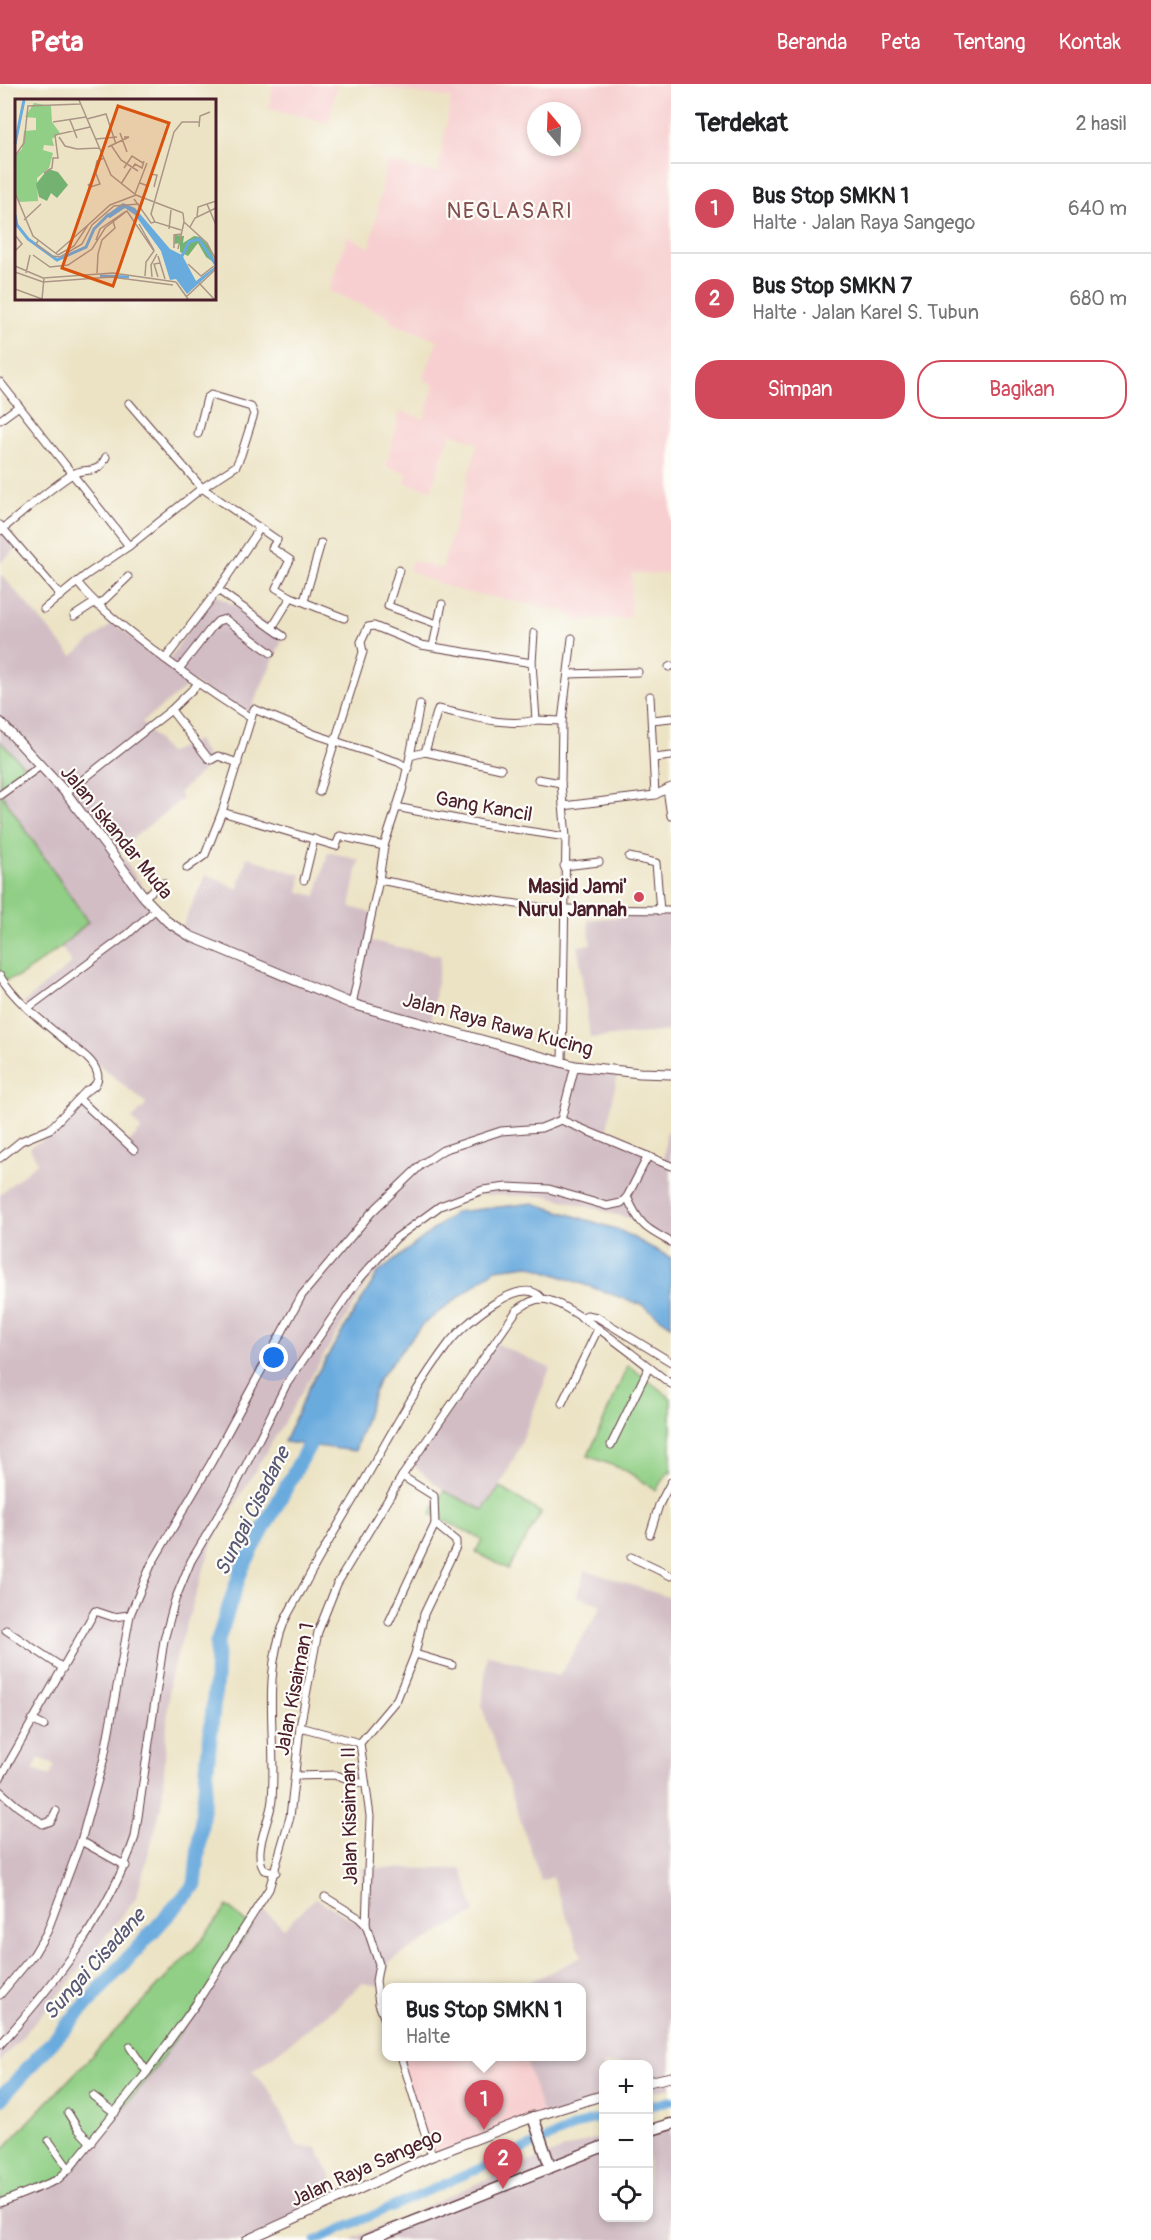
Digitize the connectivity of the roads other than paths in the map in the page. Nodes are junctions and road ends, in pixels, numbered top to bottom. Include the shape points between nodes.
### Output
1 (0, 382) edge
2 (129, 403) dead end
3 (19, 406) junction
4 (0, 420) edge
5 (198, 434) dead end
6 (106, 457) dead end
7 (73, 473) junction
8 (202, 488) junction
9 (1, 528) edge
10 (260, 528) junction
11 (321, 543) dead end
12 (129, 546) junction
13 (399, 570) dead end
14 (128, 577) dead end
15 (77, 582) junction
16 (218, 590) junction
17 (61, 596) junction
18 (291, 597) junction
19 (304, 601) junction
20 (442, 604) dead end
21 (96, 605) junction
22 (44, 609) dead end
23 (74, 616) dead end
24 (344, 618) dead end
25 (436, 624) junction
26 (272, 628) junction
27 (534, 633) dead end
28 (283, 636) dead end
29 (572, 638) dead end
30 (433, 646) junction
31 (271, 653) dead end
32 (165, 659) junction
33 (532, 663) junction
34 (179, 669) junction
35 (638, 672) dead end
36 (568, 674) junction
37 (198, 684) junction
38 (650, 696) dead end
39 (420, 704) dead end
40 (171, 710) junction
41 (251, 718) junction
42 (671, 718) edge
43 (536, 720) junction
44 (652, 720) junction
45 (0, 722) edge
46 (562, 722) junction
47 (336, 741) junction
48 (425, 752) junction
49 (410, 756) junction
50 (671, 756) edge
51 (654, 758) junction
52 (238, 763) junction
53 (39, 766) junction
54 (408, 768) junction
55 (501, 769) dead end
56 (538, 779) dead end
57 (561, 783) junction
58 (669, 788) edge
59 (66, 792) junction
60 (319, 792) dead end
61 (0, 795) edge
62 (655, 795) junction
63 (563, 806) junction
64 (396, 807) junction
65 (222, 812) junction
66 (671, 814) edge
67 (566, 837) junction
68 (314, 840) junction
69 (384, 846) junction
70 (628, 857) dead end
71 (599, 862) dead end
72 (564, 866) junction
73 (188, 868) dead end
74 (304, 880) dead end
75 (379, 880) junction
76 (163, 883) dead end
77 (144, 897) junction
78 (156, 909) junction
79 (564, 910) junction
80 (671, 910) edge
81 (660, 911) junction
82 (0, 976) edge
83 (352, 1004) junction
84 (28, 1008) junction
85 (561, 1062) junction
86 (575, 1066) junction
87 (671, 1074) edge
88 (79, 1099) junction
89 (561, 1120) junction
90 (134, 1150) dead end
91 (648, 1156) junction
92 (0, 1158) edge
93 (671, 1166) edge
94 (627, 1197) junction
95 (671, 1242) edge
96 (542, 1299) junction
97 (580, 1318) junction
98 (598, 1329) junction
99 (671, 1362) edge
100 (649, 1367) junction
101 (671, 1384) edge
102 (562, 1403) dead end
103 (610, 1445) dead end
104 (402, 1476) junction
105 (671, 1482) edge
106 (435, 1524) junction
107 (650, 1534) dead end
108 (631, 1557) dead end
109 (671, 1576) edge
110 (130, 1615) junction
111 (389, 1622) dead end
112 (6, 1630) dead end
113 (415, 1654) junction
114 (452, 1665) dead end
115 (63, 1668) junction
116 (32, 1720) junction
117 (44, 1726) dead end
118 (300, 1727) junction
119 (360, 1743) junction
120 (295, 1776) junction
121 (0, 1778) edge
122 (364, 1784) junction
123 (0, 1791) edge
124 (56, 1811) dead end
125 (81, 1841) junction
126 (126, 1866) junction
127 (276, 1872) junction
128 (325, 1897) dead end
129 (366, 1925) junction
130 (0, 1995) edge
131 (382, 2011) edge
132 (0, 2044) edge
133 (130, 2047) dead end
134 (403, 2061) edge
135 (147, 2072) junction
136 (671, 2077) edge
137 (653, 2081) edge
138 (93, 2096) dead end
139 (599, 2096) edge
140 (68, 2113) dead end
141 (115, 2113) junction
142 (534, 2119) junction
143 (671, 2124) edge
144 (653, 2129) edge
145 (49, 2141) dead end
146 (91, 2142) junction
147 (599, 2147) edge
148 (432, 2156) junction
149 (549, 2163) junction
150 (69, 2169) junction
151 (0, 2203) edge
152 (247, 2240) edge
153 (367, 2240) edge

1 - 3 street
2 - 8 street
3 - 4 street
3 - 7 street
5 - 8 street via 211,395 254,410 239,462
6 - 7 street via 94,471
7 - 9 street
7 - 12 street
8 - 10 street
8 - 12 street
9 - 17 street
10 - 16 street
10 - 18 street via 277,540 272,548 290,560 276,588
11 - 19 street
12 - 15 street
13 - 25 street via 388,606
14 - 21 street
15 - 17 street
15 - 21 street
16 - 26 street
16 - 32 street
17 - 22 street
18 - 19 street
18 - 26 street
19 - 24 street
20 - 25 street
21 - 23 street
21 - 32 street
25 - 30 street
26 - 28 street
27 - 33 street
29 - 36 street
30 - 33 street
30 - 47 street via 368,627
31 - 34 street via 225,620 218,621
32 - 34 street
33 - 43 street
34 - 37 street
35 - 36 street
36 - 46 street
37 - 40 street
37 - 41 street
38 - 44 street
39 - 49 street
40 - 52 street via 208,758 218,756
40 - 59 street
41 - 47 street via 254,709
41 - 52 street
42 - 44 street
43 - 46 street
43 - 48 street via 503,721 438,709
44 - 51 street
45 - 53 street, Jalan Iskandar Muda
46 - 57 street
47 - 54 street
47 - 60 street
48 - 49 street
48 - 55 street
49 - 54 street
50 - 51 street
51 - 62 street
52 - 65 street
53 - 59 street, Jalan Iskandar Muda
53 - 61 street
54 - 64 street
56 - 57 street
57 - 63 street
58 - 62 street
58 - 66 street
59 - 77 street, Jalan Iskandar Muda
62 - 63 street
63 - 67 street
64 - 67 street, Gang Kancil
64 - 69 street
65 - 68 street
65 - 73 street via 205,855
67 - 72 street
68 - 69 street via 336,846 339,836
68 - 74 street
69 - 75 street
70 - 81 street via 656,863
71 - 72 street
72 - 79 street
75 - 79 street
75 - 83 street
76 - 77 street
77 - 78 street, Jalan Iskandar Muda
78 - 83 street, Jalan Iskandar Muda via 190,936
78 - 84 street
79 - 81 street
79 - 85 street
80 - 81 street
82 - 84 street
83 - 85 street, Jalan Raya Rawa Kucing
84 - 88 street via 97,1071 92,1089
85 - 86 street, Jalan Raya Rawa Kucing
86 - 87 street, Jalan Raya Rawa Kucing
86 - 89 street
88 - 90 street
88 - 92 street via 51,1129 21,1141
89 - 91 street
89 - 110 street via 541,1128 501,1131 443,1150 422,1164 371,1213 302,1295 288,1318 152,1565
91 - 93 street
91 - 94 street
94 - 95 street via 646,1229
94 - 126 street via 621,1203 607,1206 549,1190 483,1190 440,1206 414,1223 356,1283 286,1385 234,1489 191,1561 175,1600 164,1640 135,1838
96 - 97 street
96 - 104 street, Jalan Kisaiman 1 via 516,1310
96 - 127 street via 526,1292 497,1301 450,1342 406,1410 285,1621 272,1666 272,1803 259,1857 264,1870
97 - 98 street
97 - 99 street via 597,1317
98 - 100 street
98 - 102 street
100 - 101 street
100 - 103 street
104 - 106 street via 434,1496
104 - 118 street, Jalan Kisaiman 1 via 337,1584 318,1632
105 - 107 street
106 - 111 street
106 - 113 street, Jalan Kisaiman II via 456,1541 456,1547 424,1614
108 - 109 street
110 - 115 street via 113,1617 95,1611
110 - 125 street via 104,1758
112 - 115 street
113 - 114 street
113 - 119 street, Jalan Kisaiman II via 397,1699
115 - 116 street
116 - 117 street
116 - 121 street
118 - 119 street
118 - 120 street, Jalan Kisaiman 1
119 - 122 street, Jalan Kisaiman II
120 - 122 street via 336,1775
120 - 127 street, Jalan Kisaiman 1 via 290,1817
122 - 129 street, Jalan Kisaiman II via 370,1816
123 - 124 street via 43,1824 51,1821
125 - 126 street
125 - 130 street via 47,1932
126 - 132 street via 98,1920 44,1995
127 - 135 street, Jalan Kisaiman 1 via 251,1921
128 - 129 street
129 - 131 street, Jalan Kisaiman II via 379,1964 376,1981
133 - 135 street
134 - 148 street
135 - 141 street, Jalan Kisaiman 1
136 - 137 street
138 - 141 street
139 - 142 street, Jalan Raya Sangego
140 - 146 street
141 - 146 street, Jalan Kisaiman 1
142 - 148 street, Jalan Raya Sangego
142 - 149 main road
143 - 144 main road
145 - 150 street
146 - 150 street, Jalan Kisaiman 1
147 - 149 main road
148 - 152 street, Jalan Raya Sangego
149 - 153 main road
150 - 151 street, Jalan Kisaiman 1 via 57,2180

